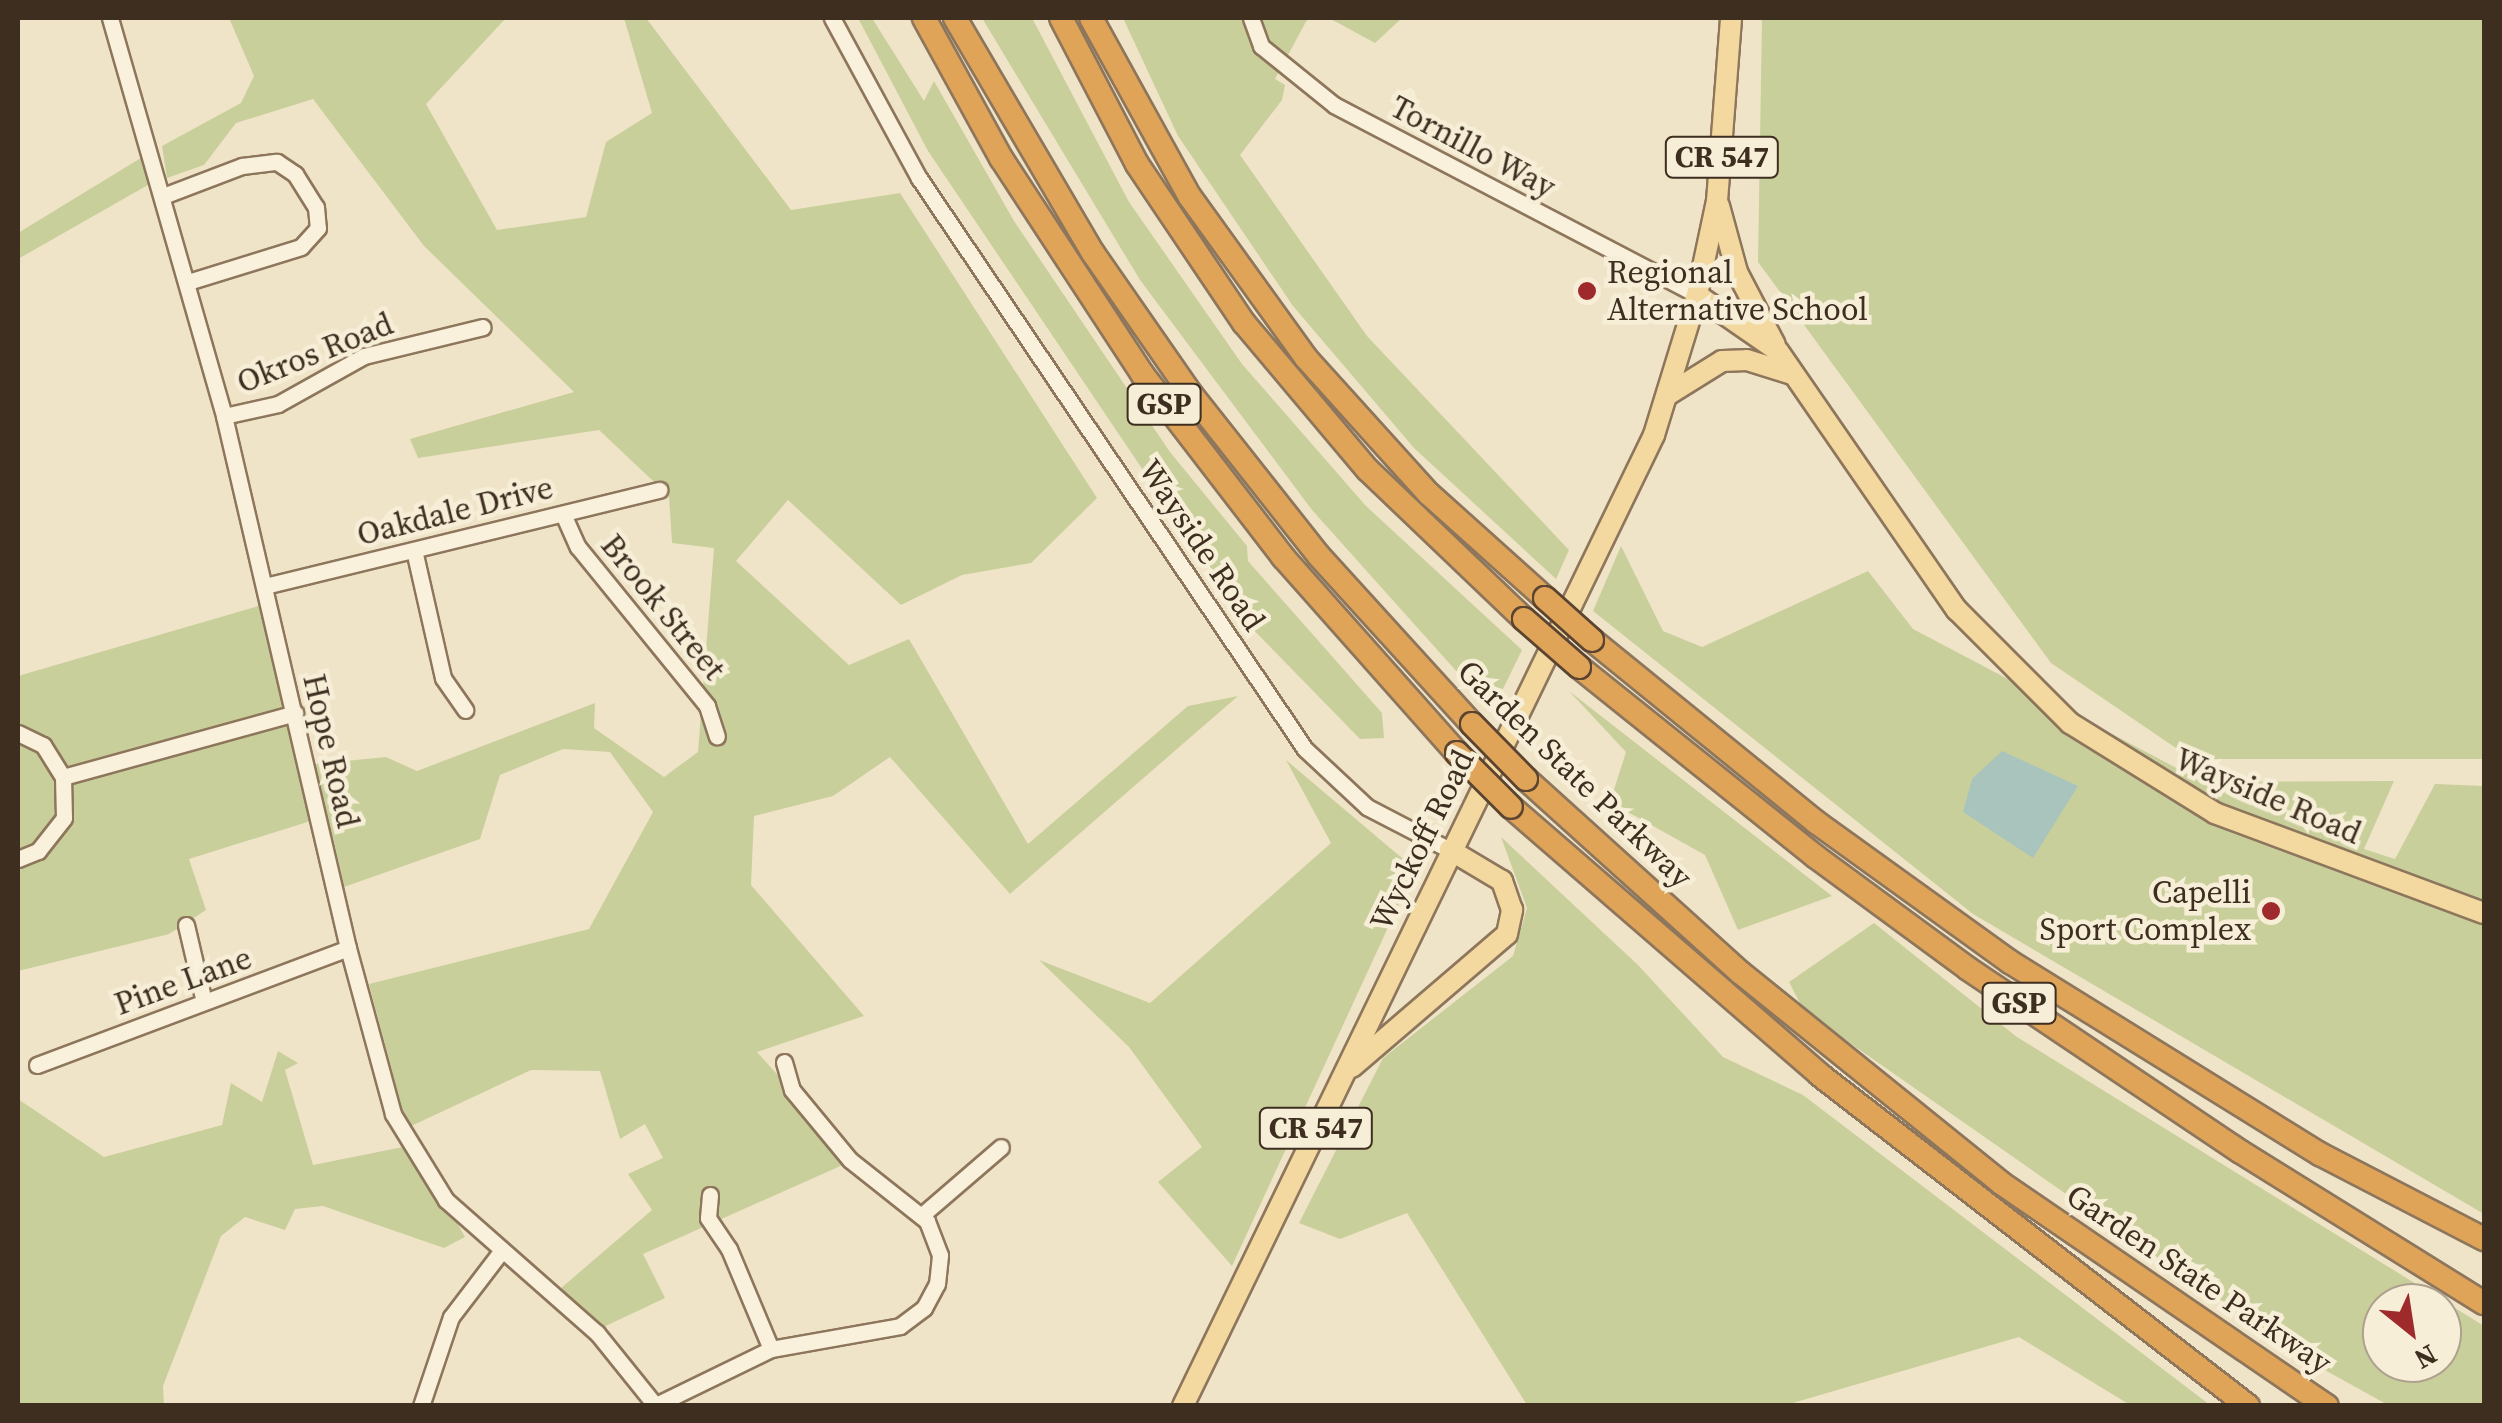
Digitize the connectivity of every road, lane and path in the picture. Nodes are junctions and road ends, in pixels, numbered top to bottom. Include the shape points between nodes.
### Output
1 (110, 18) edge
2 (832, 18) edge
3 (924, 18) edge
4 (955, 18) edge
5 (1061, 18) edge
6 (1091, 18) edge
7 (1250, 18) edge
8 (1731, 18) edge
9 (163, 196) junction
10 (1717, 201) junction
11 (188, 282) junction
12 (1698, 295) junction
13 (483, 326) dead end
14 (1778, 351) junction
15 (1792, 374) junction
16 (1668, 394) junction
17 (224, 416) junction
18 (658, 490) dead end
19 (562, 514) junction
20 (414, 550) junction
21 (265, 586) junction
22 (465, 710) dead end
23 (295, 713) junction
24 (18, 732) edge
25 (717, 736) dead end
26 (63, 777) junction
27 (1450, 850) junction
28 (18, 859) edge
29 (2484, 914) edge
30 (186, 924) dead end
31 (348, 948) junction
32 (204, 1002) junction
33 (784, 1062) dead end
34 (37, 1065) dead end
35 (1340, 1078) junction
36 (1001, 1147) dead end
37 (710, 1195) dead end
38 (922, 1215) junction
39 (2484, 1239) edge
40 (500, 1253) junction
41 (2484, 1303) edge
42 (771, 1349) junction
43 (656, 1405) edge
44 (420, 1406) edge
45 (1183, 1406) edge
46 (2248, 1406) edge
47 (2327, 1406) edge

1 - 9 street, Hope Road
2 - 27 street, Wayside Road via 918,178 1264,694 1339,786 1384,818
3 - 46 highway, Garden State Parkway / GSP, bridge via 1002,158 1142,375 1283,557 1457,753 1511,808 1820,1076
4 - 47 highway, Garden State Parkway / GSP, bridge via 1084,238 1191,394 1319,556 1472,724 1784,1008 2001,1183
5 - 41 highway, GSP, bridge via 1138,164 1244,323 1368,470 1524,619 1816,857 1967,968 2241,1152
6 - 39 highway, GSP, bridge via 1190,197 1274,316 1388,452 1592,640 1816,822 2010,962 2302,1144
7 - 12 street, Tornillo Way via 1262,46 1334,105
8 - 10 main road, CR 547
9 - 11 street, Hope Road
9 - 11 street via 232,169 277,162 304,185 318,212 316,233 301,246
10 - 12 main road, CR 547
10 - 14 main road via 1737,272
11 - 17 street, Hope Road
12 - 14 main road, Wayside Road
12 - 16 main road, Wyckoff Road / CR 547
13 - 17 street, Okros Road via 364,356 290,399
14 - 15 main road, Wayside Road
15 - 16 main road via 1722,360
15 - 29 main road, Wayside Road via 1968,623 2070,723 2215,813
16 - 27 main road, Wyckoff Road / CR 547
17 - 21 street, Hope Road
18 - 19 street, Oakdale Drive
19 - 20 street, Oakdale Drive
19 - 25 street, Brook Street via 578,546 707,706
20 - 21 street, Oakdale Drive
20 - 22 street via 446,687
21 - 23 street, Hope Road
23 - 26 street
23 - 31 street, Hope Road
24 - 26 street via 43,744
26 - 28 street via 64,818 38,851
27 - 35 main road, Wyckoff Road / CR 547
27 - 35 main road via 1502,881 1512,910 1507,934
30 - 32 street
31 - 32 street, Pine Lane
31 - 40 street, Hope Road via 398,1126 446,1200
32 - 34 street, Pine Lane
33 - 38 street via 792,1090 850,1160
35 - 45 main road, Wyckoff Road / CR 547
36 - 38 street
37 - 42 street via 708,1218 729,1250
38 - 42 street via 938,1242 941,1264 934,1293 913,1318 876,1333
40 - 43 street, Hope Road via 597,1333
40 - 44 street via 447,1326
42 - 43 street

